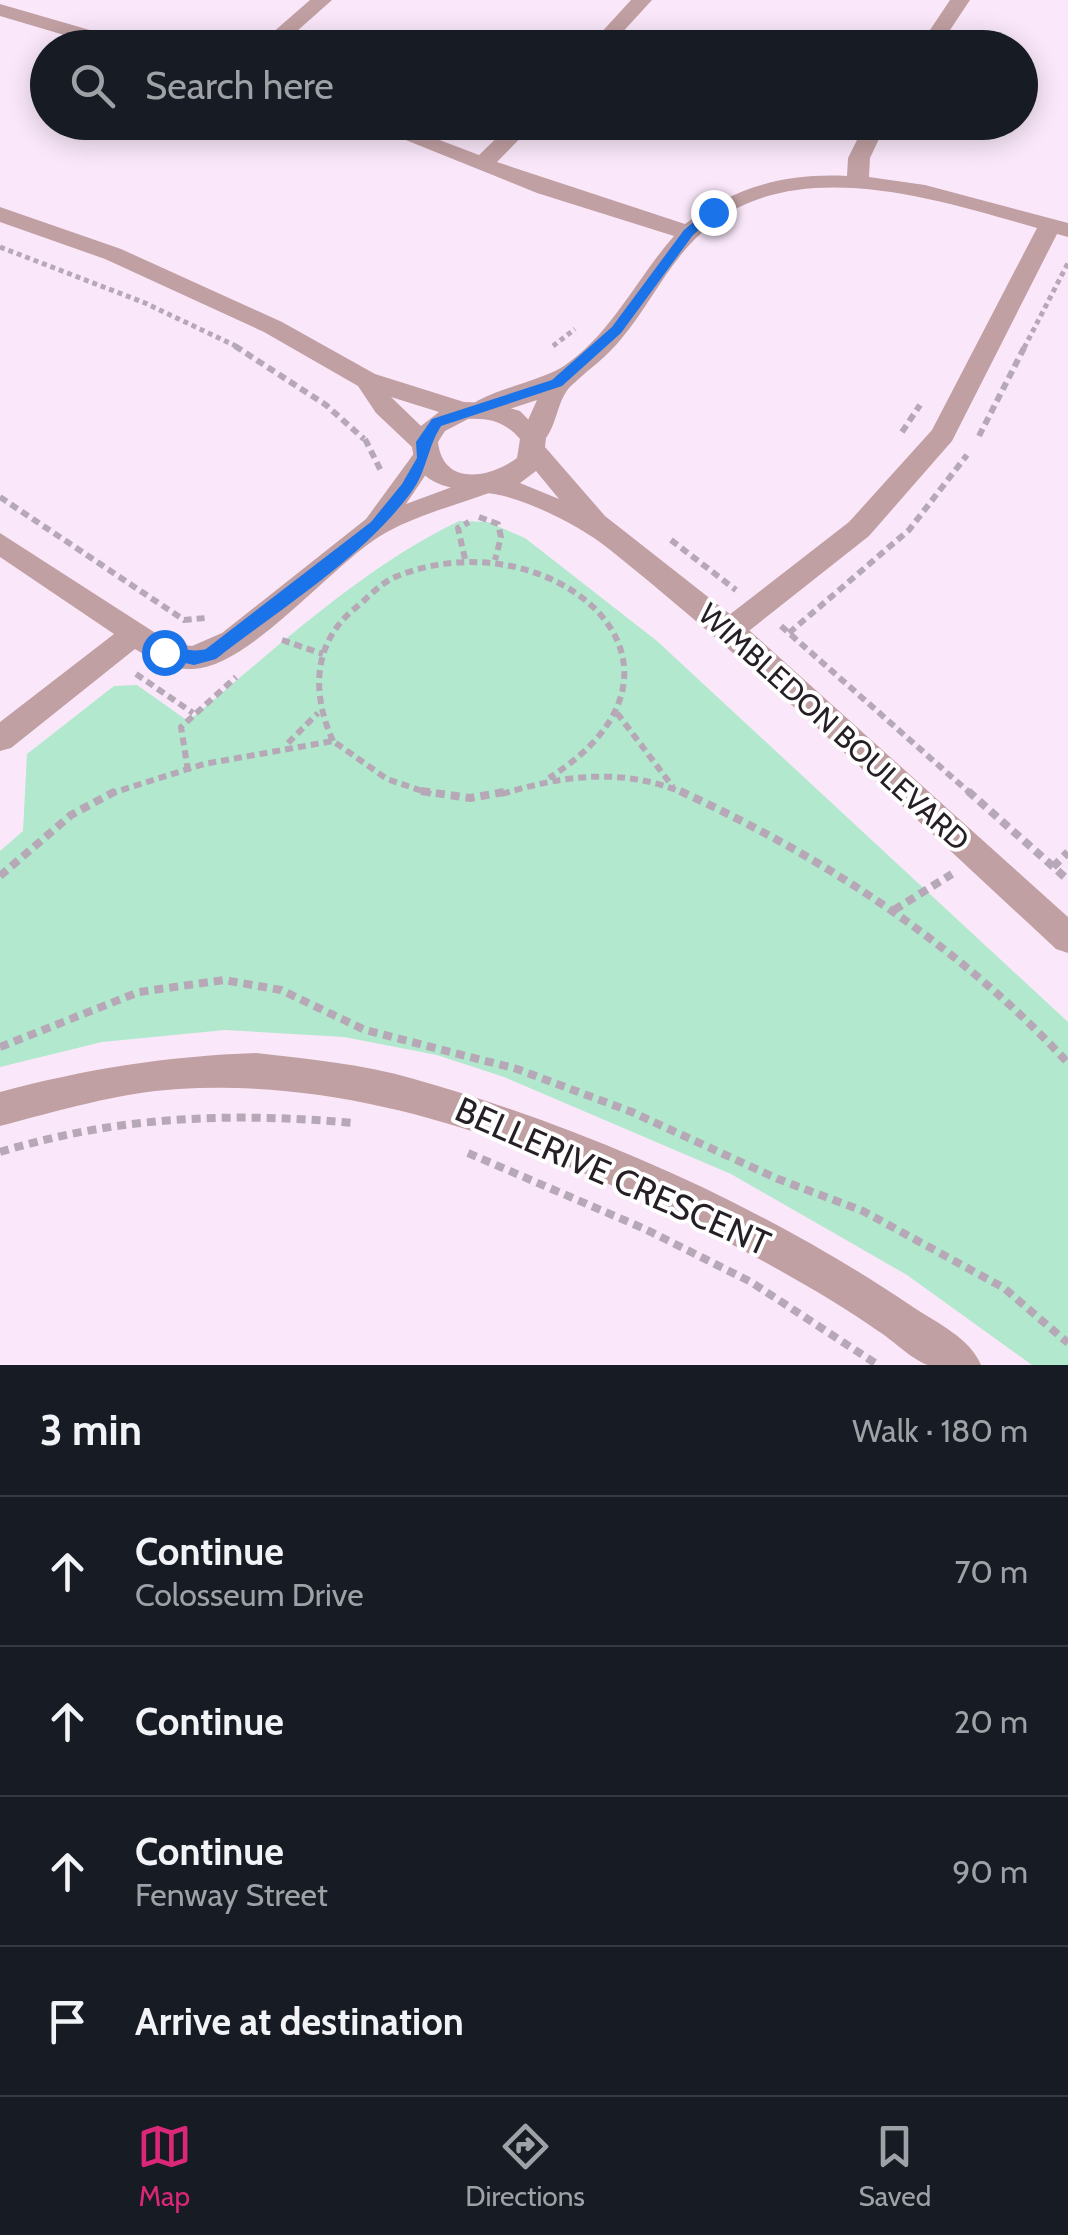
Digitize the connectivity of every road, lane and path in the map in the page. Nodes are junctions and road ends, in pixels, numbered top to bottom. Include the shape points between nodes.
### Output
1 (322, 0) edge
2 (642, 0) edge
3 (960, 0) edge
4 (0, 10) edge
5 (68, 30) edge
6 (286, 30) edge
7 (614, 30) edge
8 (940, 30) edge
9 (419, 140) edge
10 (507, 140) edge
11 (868, 140) edge
12 (482, 164) junction
13 (858, 181) junction
14 (0, 214) edge
15 (1059, 227) edge
16 (689, 233) junction
17 (0, 247) edge
18 (580, 324) dead end
19 (552, 348) dead end
20 (366, 380) junction
21 (557, 383) junction
22 (928, 390) dead end
23 (471, 410) junction
24 (364, 439) dead end
25 (534, 444) junction
26 (891, 446) dead end
27 (423, 450) junction
28 (487, 485) junction
29 (0, 497) edge
30 (479, 517) dead end
31 (595, 523) junction
32 (376, 526) junction
33 (0, 543) edge
34 (495, 560) junction
35 (750, 578) dead end
36 (735, 589) dead end
37 (256, 622) junction
38 (730, 630) junction
39 (135, 633) junction
40 (323, 654) junction
41 (318, 713) junction
42 (617, 714) junction
43 (0, 739) edge
44 (333, 741) junction
45 (287, 744) junction
46 (547, 779) junction
47 (673, 788) junction
48 (1068, 852) edge
49 (1053, 867) dead end
50 (0, 876) edge
51 (1066, 931) edge
52 (1068, 1064) edge
53 (0, 1109) edge
54 (361, 1124) dead end
55 (453, 1146) dead end
56 (0, 1152) edge
57 (878, 1365) edge
58 (961, 1365) edge

1 - 6 street
2 - 7 street
3 - 8 street
4 - 5 street
9 - 12 street
10 - 12 street
11 - 13 street
12 - 16 street
13 - 15 street via 917,189
13 - 16 street via 808,183 744,198
14 - 20 street via 113,254
15 - 38 street via 942,436 859,529
16 - 21 street via 617,330
17 - 24 path via 127,296 244,353 328,402
18 - 19 path
20 - 23 street
20 - 27 street
21 - 23 street
21 - 25 street
22 - 26 path
23 - 25 street via 507,414
23 - 27 street via 436,423
25 - 28 street via 522,472
25 - 31 street, WIMBLEDON BOULEVARD
27 - 28 street via 439,476
27 - 32 street
28 - 31 street, WIMBLEDON BOULEVARD
28 - 32 street
29 - 37 path via 184,620 210,618 229,603
30 - 34 path via 498,524
31 - 38 street, WIMBLEDON BOULEVARD
32 - 37 street
33 - 39 street
34 - 40 path via 436,562 393,579 353,605 328,636
34 - 42 path via 563,578 609,619 624,669
35 - 36 path
37 - 39 street via 194,658 164,652
37 - 40 path via 293,646
38 - 51 street, WIMBLEDON BOULEVARD
39 - 43 street
40 - 41 path
41 - 44 path
41 - 45 path
42 - 46 path via 587,753
42 - 47 path
44 - 45 path
44 - 46 path via 392,783 444,797 494,796
45 - 50 path via 156,778 82,807
46 - 47 path via 610,778
47 - 52 path via 903,916 984,977
48 - 49 path
53 - 58 street, BELLERIVE CRESCENT via 53,1092 196,1070 330,1076 436,1098 546,1138 697,1207 812,1267
54 - 56 path via 207,1114 120,1122
55 - 57 path via 751,1282

